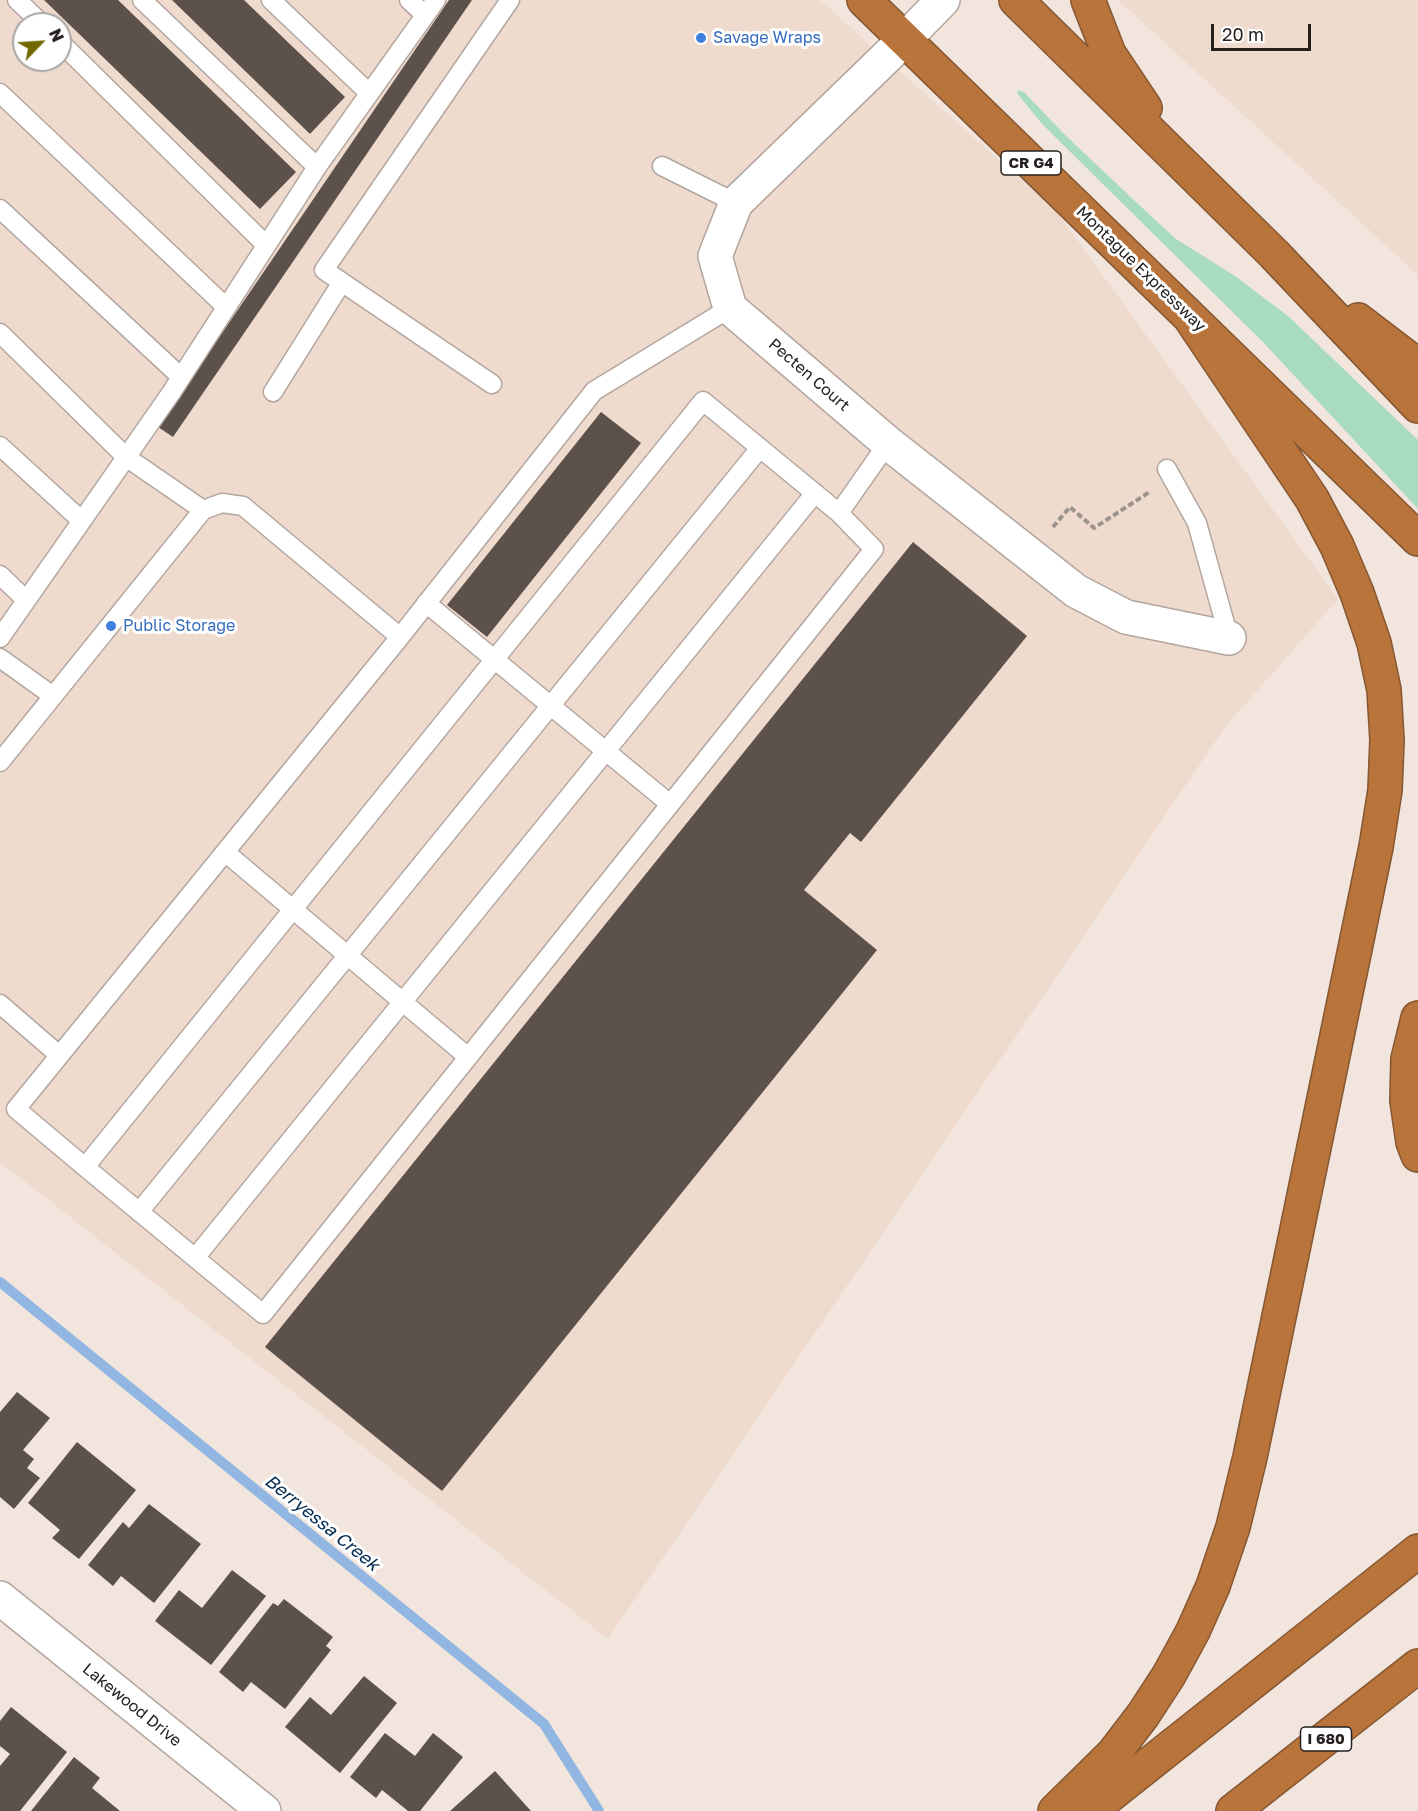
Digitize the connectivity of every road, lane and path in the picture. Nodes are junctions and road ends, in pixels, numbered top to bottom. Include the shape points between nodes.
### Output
1 (17, 0) edge
2 (142, 0) edge
3 (271, 0) edge
4 (409, 0) edge
5 (436, 0) edge
6 (510, 0) edge
7 (864, 0) edge
8 (943, 0) edge
9 (1016, 0) edge
10 (1088, 0) edge
11 (30, 12) edge
12 (425, 15) junction
13 (905, 39) junction
14 (72, 54) edge
15 (0, 93) edge
16 (369, 93) junction
17 (662, 166) dead end
18 (317, 167) junction
19 (1187, 169) junction
20 (736, 203) junction
21 (0, 209) edge
22 (266, 245) junction
23 (1274, 254) junction
24 (342, 282) junction
25 (226, 307) junction
26 (730, 308) junction
27 (1191, 319) junction
28 (0, 333) edge
29 (1418, 366) edge
30 (181, 377) junction
31 (492, 384) dead end
32 (273, 392) dead end
33 (1418, 406) edge
34 (888, 443) junction
35 (0, 446) edge
36 (760, 448) junction
37 (126, 457) junction
38 (1169, 473) joint
39 (815, 492) junction
40 (203, 510) junction
41 (839, 513) junction
42 (82, 521) junction
43 (1053, 527) dead end
44 (1418, 539) edge
45 (0, 574) edge
46 (26, 600) junction
47 (426, 603) junction
48 (400, 636) junction
49 (0, 638) edge
50 (1229, 638) joint
51 (0, 658) edge
52 (495, 660) junction
53 (53, 696) junction
54 (551, 706) junction
55 (606, 751) junction
56 (0, 762) edge
57 (670, 804) junction
58 (225, 852) junction
59 (293, 909) junction
60 (348, 956) junction
61 (402, 1002) junction
62 (0, 1004) edge
63 (1418, 1018) edge
64 (59, 1055) junction
65 (468, 1057) junction
66 (1418, 1155) edge
67 (85, 1167) junction
68 (139, 1212) junction
69 (195, 1258) junction
70 (1418, 1551) edge
71 (0, 1598) edge
72 (1418, 1666) edge
73 (264, 1811) edge
74 (1055, 1811) edge
75 (1090, 1811) edge
76 (1233, 1811) edge

1 - 11 lane
2 - 18 lane
3 - 16 lane
4 - 12 lane
5 - 12 lane
6 - 24 lane via 324,270
7 - 13 highway, Montague Expressway / CR G4
8 - 13 street
9 - 19 highway
10 - 19 highway via 1109,54
12 - 16 lane
13 - 20 street
13 - 27 highway, Montague Expressway / CR G4
14 - 22 lane
15 - 25 lane
16 - 18 lane
17 - 20 lane
18 - 22 lane
19 - 23 highway
20 - 26 street via 716,256
21 - 30 lane
22 - 25 lane
23 - 29 highway
23 - 33 highway
24 - 31 lane
24 - 32 lane
25 - 30 lane
26 - 34 street, Pecten Court
26 - 47 lane via 594,391
27 - 44 highway, Montague Expressway / CR G4
27 - 74 highway via 1312,499 1357,593 1384,690 1385,790 1233,1527 1213,1586 1169,1675 1114,1753
28 - 37 lane
30 - 37 lane
34 - 41 lane
34 - 50 street, Pecten Court via 1076,591 1126,617
35 - 42 lane
36 - 39 lane
36 - 52 lane via 703,402
36 - 54 lane
37 - 40 lane
37 - 42 lane
38 - 43 path via 1094,528 1070,507
38 - 50 lane via 1197,523
39 - 41 lane
39 - 55 lane
40 - 48 lane via 222,503 243,506
40 - 53 lane
41 - 57 lane via 874,549
42 - 46 lane
45 - 46 lane
46 - 49 lane
47 - 48 lane
47 - 52 lane
48 - 58 lane
51 - 53 lane
52 - 54 lane
52 - 59 lane
53 - 56 lane
54 - 55 lane
54 - 60 lane
55 - 57 lane
55 - 61 lane
57 - 65 lane
58 - 59 lane
58 - 64 lane
59 - 60 lane
59 - 67 lane
60 - 61 lane
60 - 68 lane
61 - 65 lane
61 - 69 lane
62 - 64 lane
63 - 66 highway via 1408,1059 1407,1101
64 - 67 lane via 16,1109
65 - 69 lane via 263,1314
67 - 68 lane
68 - 69 lane
70 - 75 highway
71 - 73 street, Lakewood Drive
72 - 76 highway, I 680

